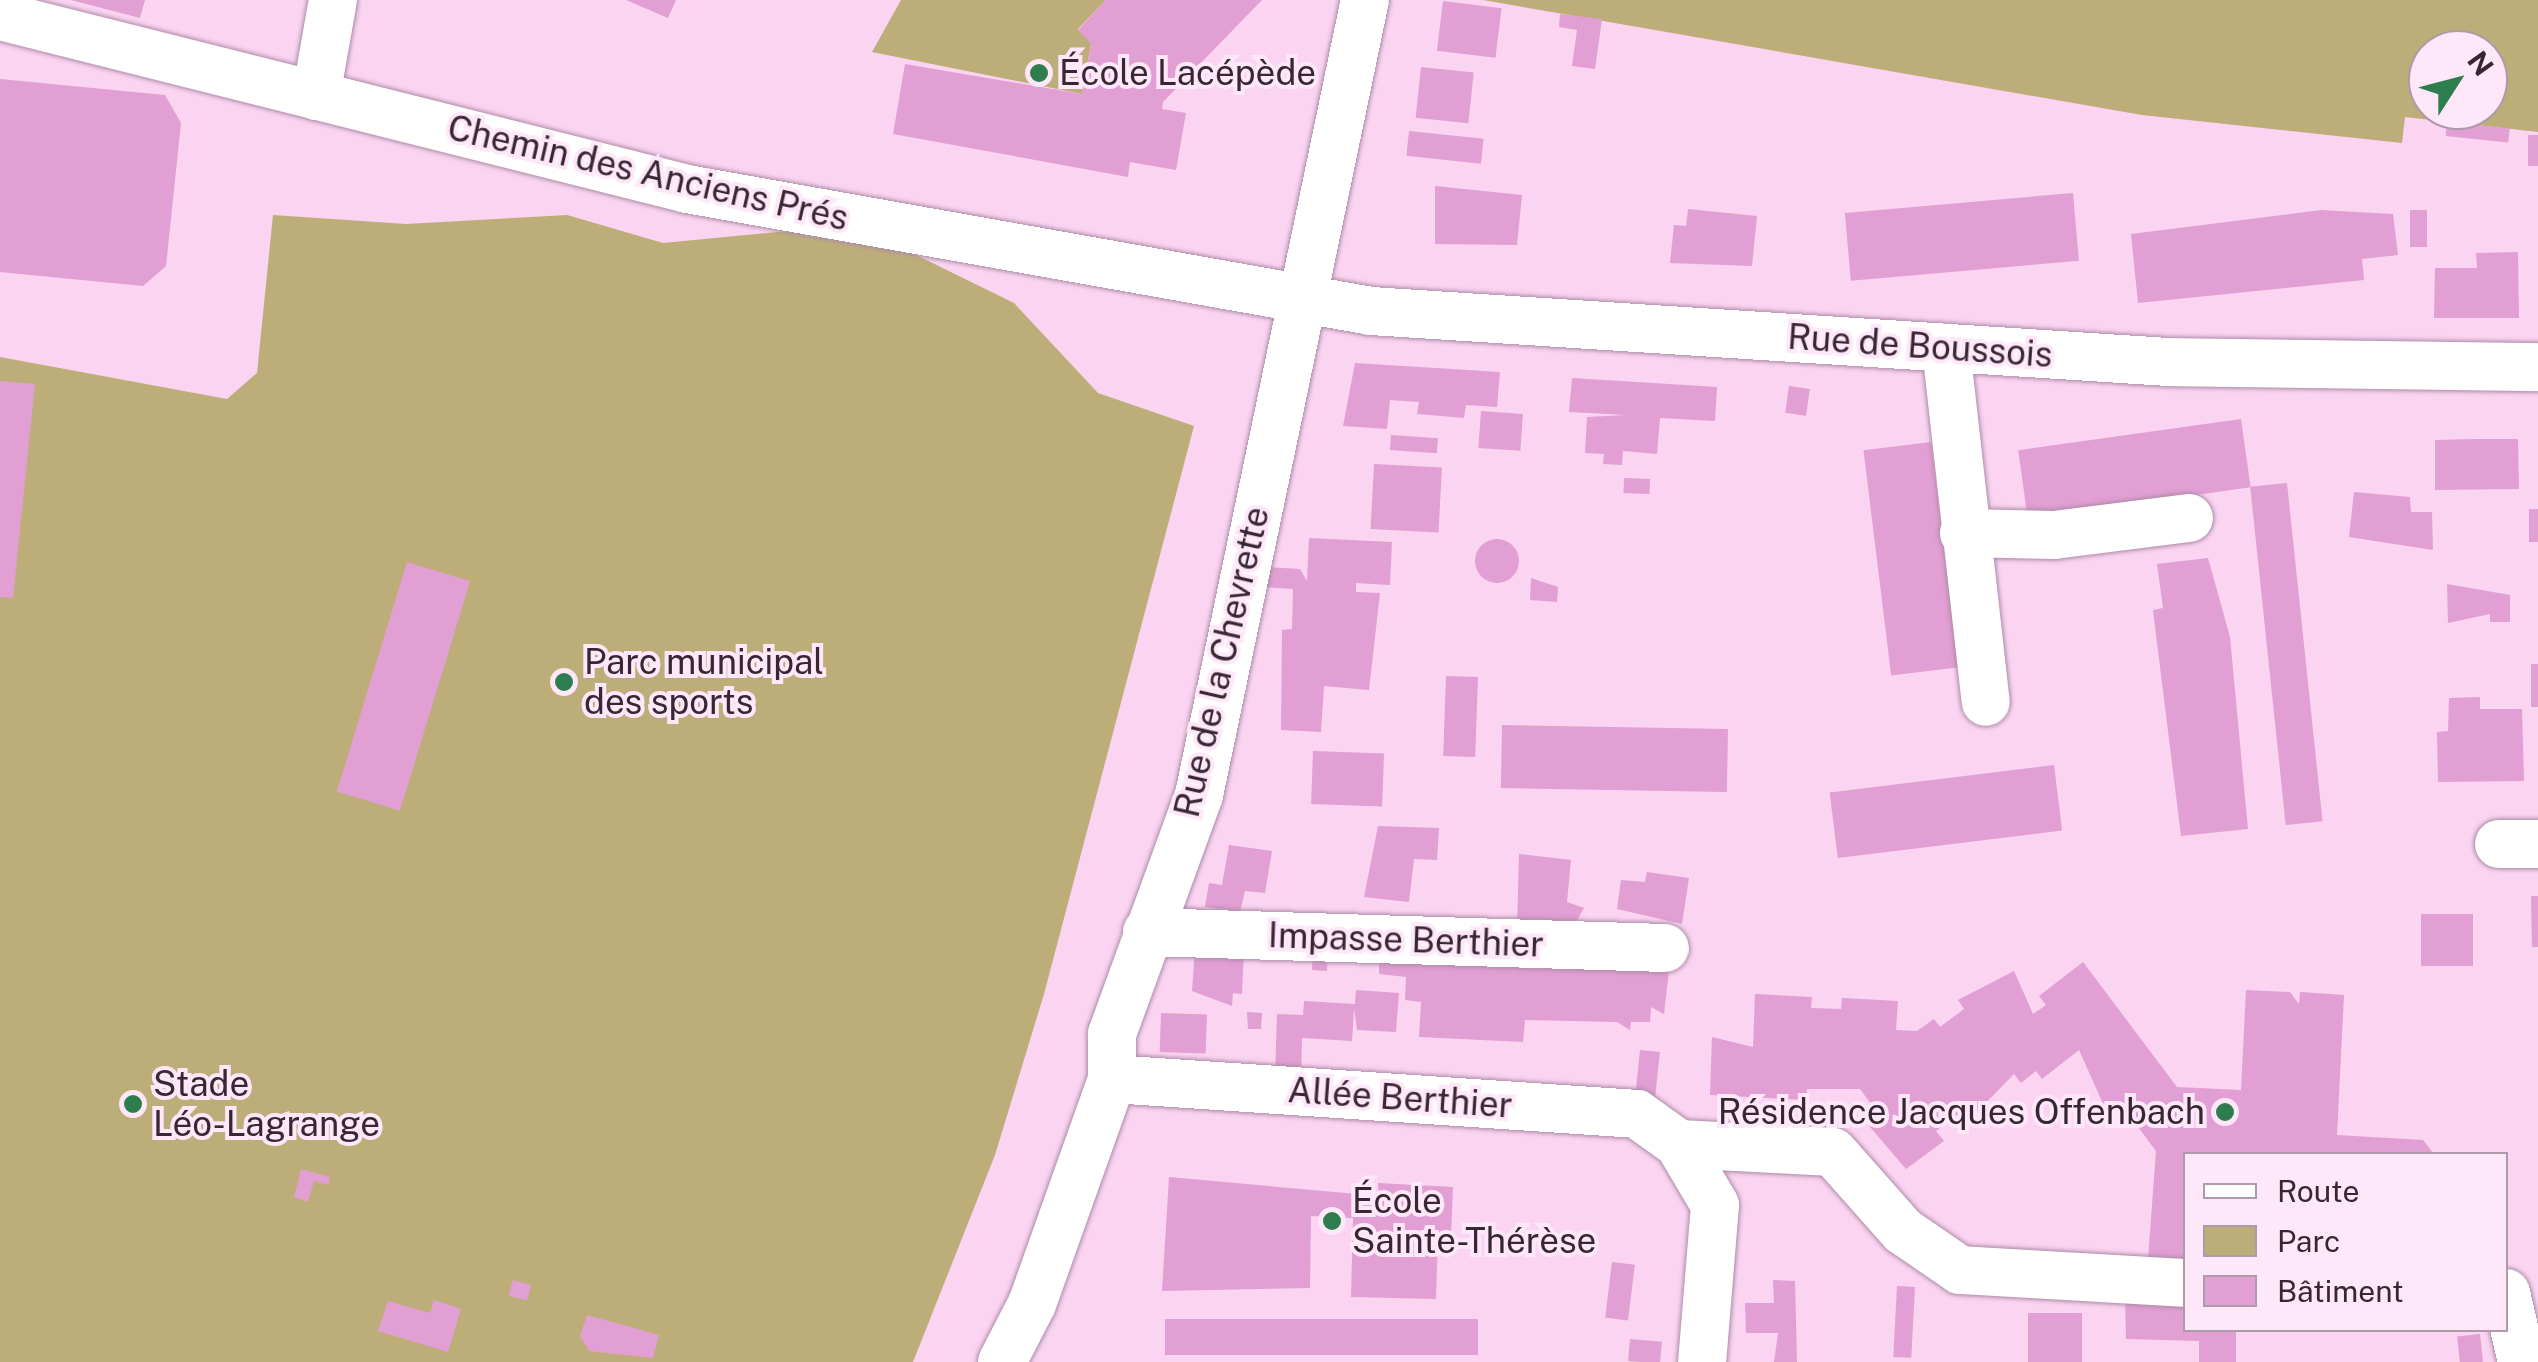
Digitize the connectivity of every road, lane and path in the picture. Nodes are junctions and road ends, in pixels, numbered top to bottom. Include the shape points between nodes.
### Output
1 (333, 0) edge
2 (1365, 0) edge
3 (0, 16) edge
4 (316, 96) junction
5 (1303, 299) junction
6 (1946, 348) junction
7 (2538, 366) edge
8 (2190, 518) dead end
9 (1964, 533) junction
10 (1986, 702) dead end
11 (1147, 932) junction
12 (1665, 948) dead end
13 (1112, 1079) junction
14 (1679, 1144) junction
15 (2183, 1283) edge
16 (2508, 1302) edge
17 (1002, 1362) edge
18 (1702, 1362) edge
19 (2522, 1362) edge

1 - 4 street
2 - 5 street, Rue de la Chevrette
3 - 4 street, Chemin des Anciens Prés
4 - 5 street, Chemin des Anciens Prés via 687,189
5 - 6 street, Rue de Boussois via 1371,311
5 - 11 street, Rue de la Chevrette via 1198,795
6 - 7 street, Rue de Boussois
6 - 9 street
8 - 9 street via 2054,535
9 - 10 street
11 - 12 street, Impasse Berthier
11 - 13 street, Rue de la Chevrette via 1112,1034
13 - 14 street, Allée Berthier via 1636,1114
13 - 17 street, Rue de la Chevrette
14 - 15 street via 1833,1152 1903,1231 1960,1270
14 - 18 street via 1715,1205
16 - 19 street

